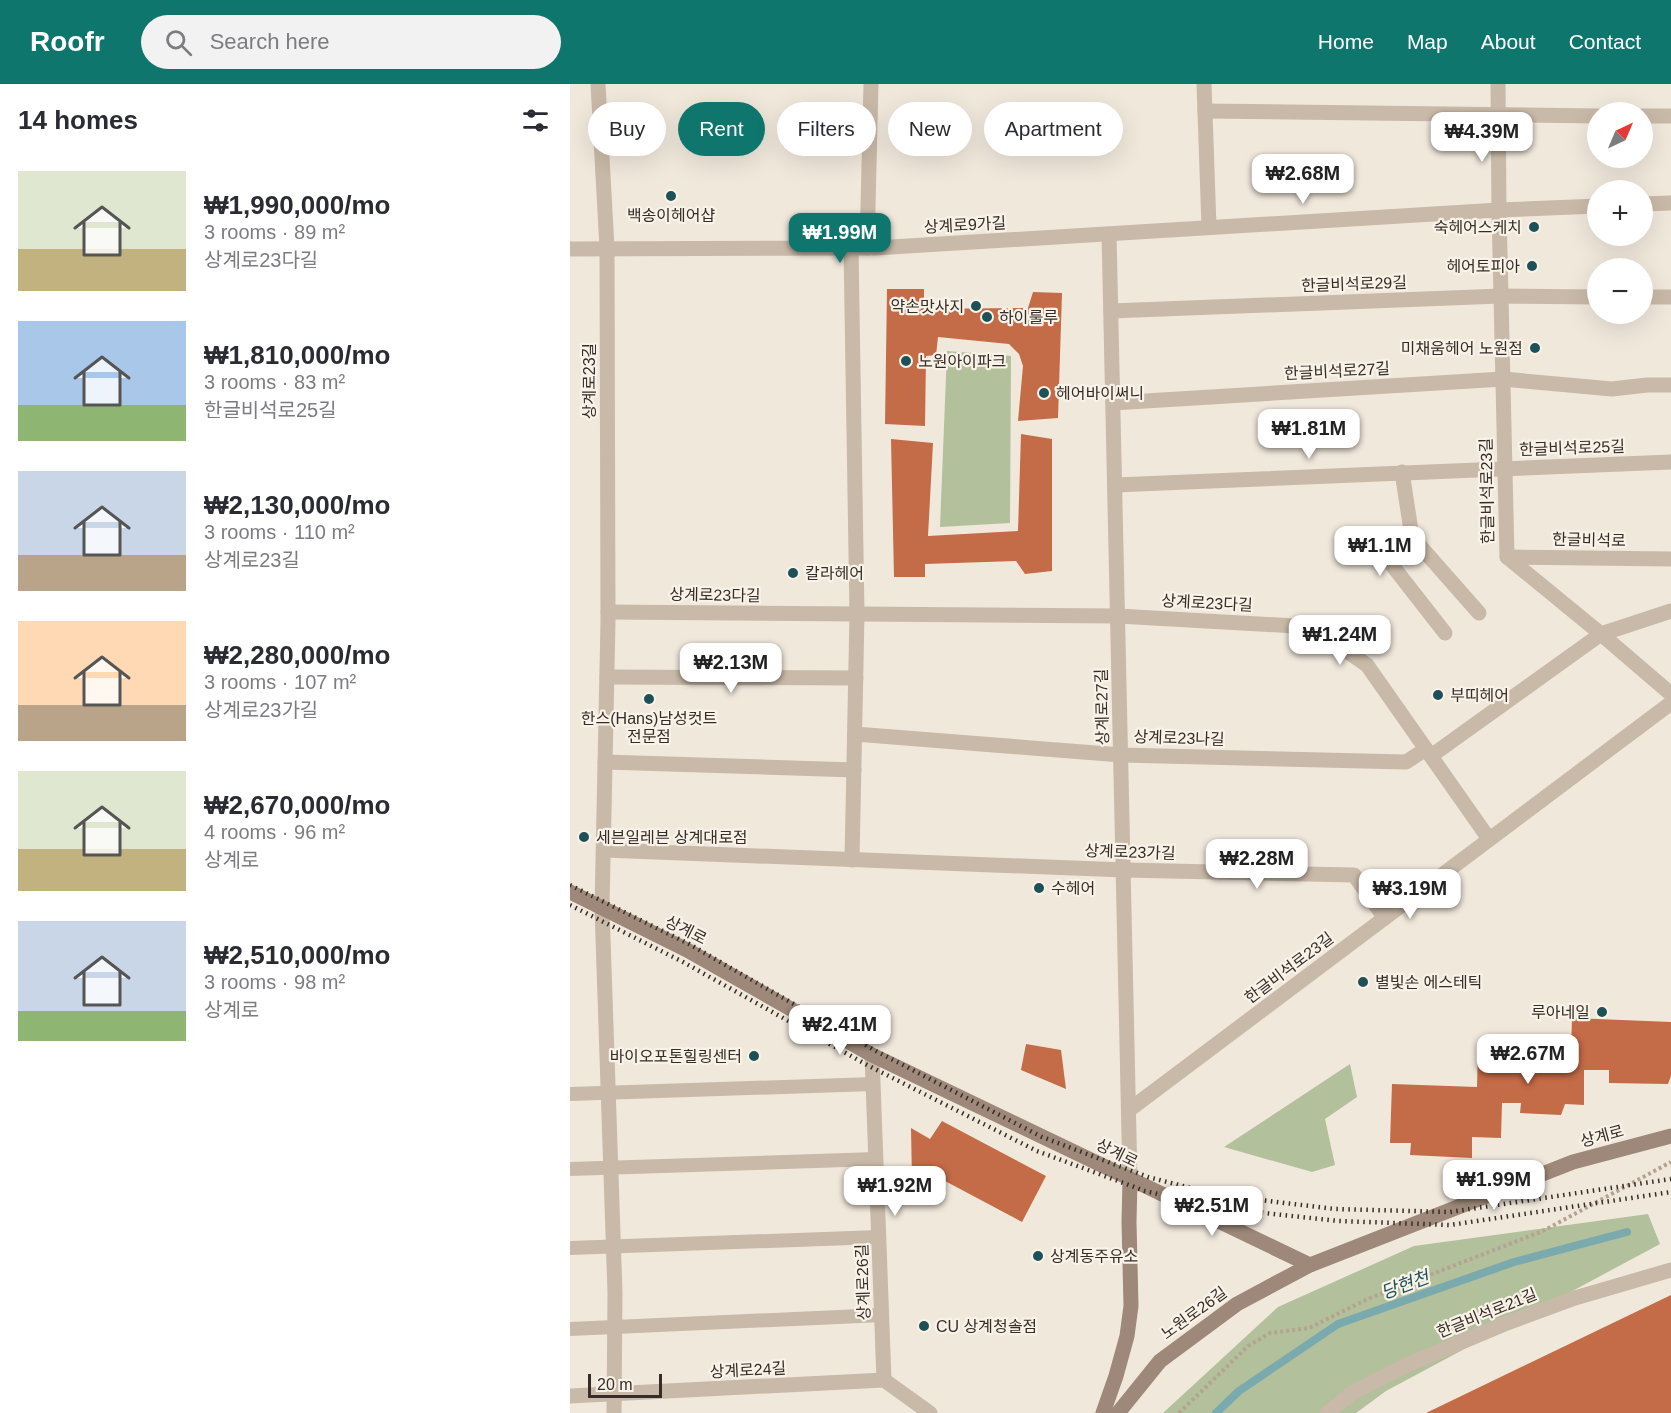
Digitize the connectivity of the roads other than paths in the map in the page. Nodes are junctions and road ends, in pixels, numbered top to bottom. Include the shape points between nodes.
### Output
1 (598, 84) edge
2 (871, 84) edge
3 (1204, 84) edge
4 (1498, 84) edge
5 (1205, 111) junction
6 (1498, 116) junction
7 (1587, 116) edge
8 (1653, 116) edge
9 (1671, 116) edge
10 (1671, 203) edge
11 (1653, 204) edge
12 (1587, 206) edge
13 (1499, 210) junction
14 (1209, 227) junction
15 (1109, 234) junction
16 (607, 248) junction
17 (851, 248) junction
18 (867, 248) junction
19 (570, 249) edge
20 (1501, 297) junction
21 (1587, 297) edge
22 (1653, 297) edge
23 (1671, 297) edge
24 (1111, 311) junction
25 (1503, 379) junction
26 (1671, 385) edge
27 (1113, 403) junction
28 (1671, 462) edge
29 (1505, 468) junction
30 (1402, 472) junction
31 (1115, 485) junction
32 (1412, 537) junction
33 (1507, 557) junction
34 (1671, 559) edge
35 (1671, 611) edge
36 (608, 612) junction
37 (1479, 613) dead end
38 (857, 614) junction
39 (1118, 616) junction
40 (1445, 633) dead end
41 (1601, 634) junction
42 (607, 677) junction
43 (856, 678) junction
44 (1671, 694) edge
45 (1671, 703) edge
46 (855, 734) junction
47 (1428, 752) junction
48 (1121, 755) junction
49 (605, 762) junction
50 (854, 770) junction
51 (1489, 839) junction
52 (604, 850) junction
53 (852, 860) junction
54 (1124, 870) junction
55 (570, 892) edge
56 (602, 908) junction
57 (1384, 918) junction
58 (872, 1055) junction
59 (873, 1084) junction
60 (608, 1093) junction
61 (570, 1094) edge
62 (1129, 1110) junction
63 (1671, 1136) edge
64 (876, 1159) junction
65 (611, 1167) junction
66 (570, 1169) edge
67 (1130, 1180) junction
68 (879, 1237) junction
69 (614, 1247) junction
70 (570, 1248) edge
71 (1310, 1265) junction
72 (1671, 1270) edge
73 (882, 1315) junction
74 (615, 1328) junction
75 (570, 1329) edge
76 (884, 1380) junction
77 (613, 1395) junction
78 (570, 1396) edge
79 (614, 1413) edge
80 (930, 1413) edge
81 (1103, 1413) edge
82 (1118, 1413) edge
83 (1327, 1413) edge

1 - 16 street, 상계로23길
2 - 18 street
3 - 5 street
4 - 6 street, 한글비석로23길
5 - 6 street
5 - 14 street
6 - 7 street
6 - 13 street, 한글비석로23길
8 - 9 street
10 - 11 street
12 - 13 street, 상계로9가길
13 - 14 street, 상계로9가길
13 - 20 street, 한글비석로23길
14 - 15 street, 상계로9가길
15 - 18 street, 상계로9가길
15 - 24 street, 상계로27길
16 - 17 street, 상계로9가길
16 - 19 street, 상계로9가길
16 - 36 street, 상계로23길
17 - 18 street, 상계로9가길
17 - 38 street
20 - 21 street, 한글비석로29길
20 - 24 street, 한글비석로29길
20 - 25 street, 한글비석로23길
22 - 23 street
24 - 27 street, 상계로27길
25 - 26 street, 한글비석로27길 via 1612,389
25 - 27 street, 한글비석로27길
25 - 29 street, 한글비석로23길
27 - 31 street, 상계로27길
28 - 29 street, 한글비석로25길
29 - 30 street, 한글비석로25길
29 - 33 street, 한글비석로23길
30 - 31 street, 한글비석로25길
30 - 32 street
31 - 39 street, 상계로27길
32 - 37 street
32 - 40 street via 1381,551
33 - 34 street, 한글비석로
33 - 41 street, 한글비석로23길
35 - 41 street, 상계로23나길
36 - 38 street, 상계로23다길
36 - 42 street, 상계로23길
38 - 39 street, 상계로23다길
38 - 43 street
39 - 47 street, 상계로23다길 via 1295,626 1329,639 1367,665
39 - 48 street, 상계로27길
41 - 44 street, 한글비석로23길
41 - 47 street, 상계로23나길
42 - 43 street
42 - 49 street, 상계로23길
43 - 46 street
45 - 51 street, 한글비석로23길
46 - 48 street, 상계로23나길
46 - 50 street
47 - 48 street, 상계로23나길 via 1406,762
47 - 51 street, 상계로23다길
48 - 54 street, 상계로27길
49 - 50 street
49 - 52 street, 상계로23길
50 - 53 street
51 - 57 street, 한글비석로23길
52 - 53 street, 상계로23가길
52 - 56 street, 상계로23길
53 - 54 street, 상계로23가길
54 - 57 street, 상계로23가길 via 1354,875
54 - 62 street, 상계로27길
55 - 56 main road, 상계로
56 - 58 main road, 상계로 via 687,950
56 - 60 street
57 - 62 street, 한글비석로23길
58 - 59 street, 상계로26길
58 - 67 main road, 상계로
59 - 60 lane
59 - 64 street, 상계로26길
60 - 61 lane
60 - 65 street
62 - 67 street, 상계로27길
63 - 71 main road, 상계로 via 1573,1162
64 - 65 lane
64 - 68 street, 상계로26길
65 - 66 lane
65 - 69 street
67 - 71 main road, 상계로
67 - 81 main road via 1131,1306 1119,1366
68 - 69 lane
68 - 73 street, 상계로26길
69 - 70 lane
69 - 74 street
71 - 82 main road, 노원로26길 via 1237,1304 1160,1361
72 - 83 street, 한글비석로21길 via 1575,1298 1428,1356 1352,1393
73 - 74 lane
73 - 76 street, 상계로26길
74 - 75 lane
74 - 77 street
76 - 77 street, 상계로24길
76 - 80 street
77 - 78 street, 상계로24길
77 - 79 street

